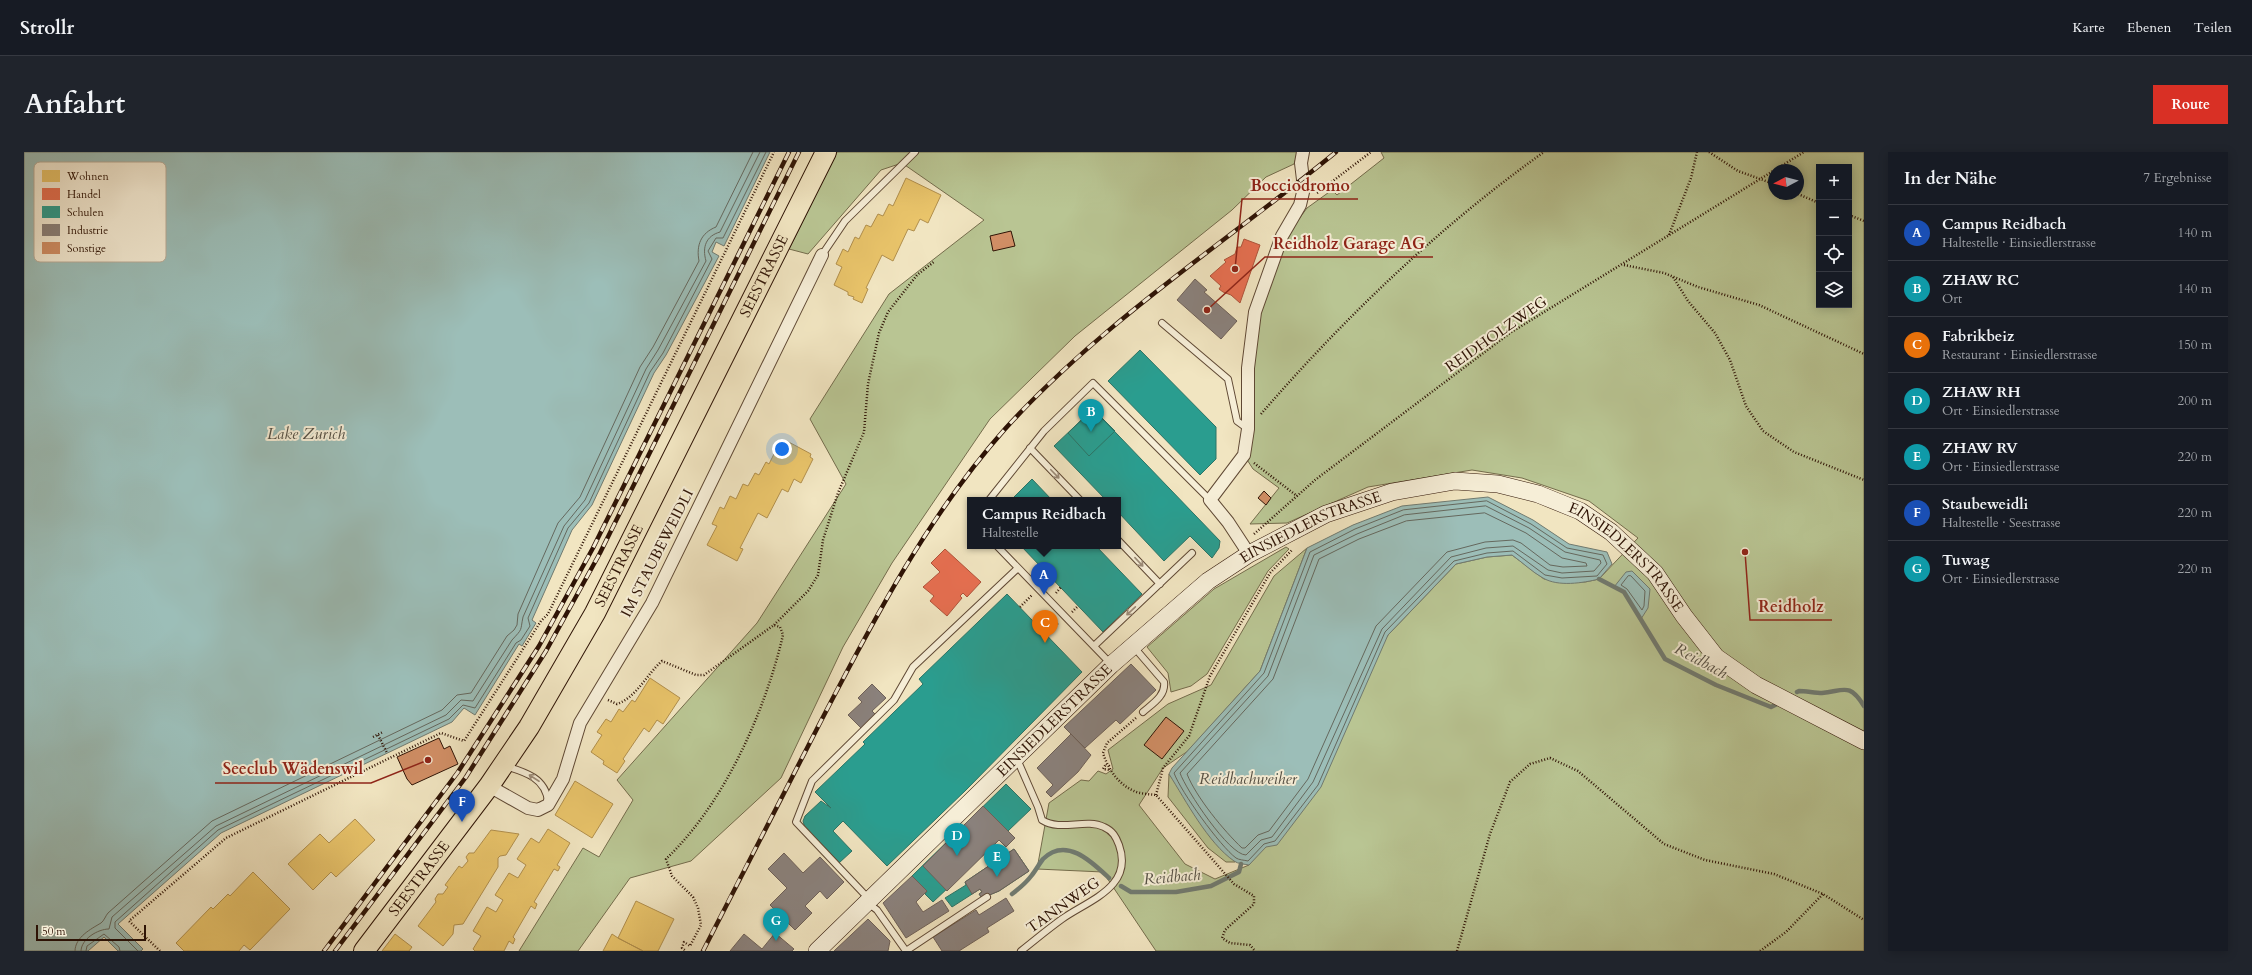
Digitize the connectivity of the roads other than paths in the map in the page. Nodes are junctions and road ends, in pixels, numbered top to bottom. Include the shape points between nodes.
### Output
1 (826, 152) edge
2 (915, 152) edge
3 (1303, 152) edge
4 (822, 255) joint
5 (1162, 323) dead end
6 (1248, 429) junction
7 (1030, 448) junction
8 (991, 497) edge
9 (1077, 497) edge
10 (1210, 500) junction
11 (1121, 543) edge
12 (1000, 549) edge
13 (1192, 553) dead end
14 (1249, 554) junction
15 (1018, 568) junction
16 (1160, 584) junction
17 (1132, 645) junction
18 (1094, 646) junction
19 (1111, 664) junction
20 (1143, 712) road end
21 (1864, 741) edge
22 (1015, 756) junction
23 (504, 766) junction
24 (489, 786) junction
25 (548, 805) junction
26 (987, 897) dead end
27 (868, 901) junction
28 (364, 951) edge
29 (817, 951) edge
30 (1022, 951) edge

1 - 23 main road, SEESTRASSE via 595,613
2 - 4 lane via 845,221
3 - 6 street via 1301,163 1304,188 1300,205 1282,236 1255,312 1248,368
4 - 25 street, IM STAUBEWEIDLI via 652,603 580,723 563,779
5 - 6 lane via 1228,379 1237,421
6 - 10 street via 1244,455
7 - 8 lane
7 -> 9 lane
7 - 10 lane via 1093,383
10 - 14 street
11 -> 16 lane
12 - 15 lane
13 - 16 lane
14 - 17 main road, EINSIEDLERSTRASSE via 1208,581
14 - 21 main road, EINSIEDLERSTRASSE via 1326,514 1392,492 1455,481 1498,484 1538,494 1580,511 1611,532 1638,556 1655,573 1716,657 1756,685
15 - 18 lane
15 - 27 lane via 913,667 894,700 812,782 796,822
16 -> 18 lane
17 - 19 main road, EINSIEDLERSTRASSE
17 - 20 lane via 1164,682 1165,689 1162,695
18 - 19 lane
19 - 22 main road, EINSIEDLERSTRASSE via 1072,705
22 - 27 main road, EINSIEDLERSTRASSE
22 - 30 lane, TANNWEG via 1042,820 1050,825 1104,827 1116,835 1123,858 1121,870 1110,890 1063,919
23 - 24 main road, SEESTRASSE
25 -> 23 lane via 544,786 536,778
24 - 25 street via 528,808 538,810
24 - 28 main road, SEESTRASSE
26 - 27 lane via 906,951
27 - 29 main road, EINSIEDLERSTRASSE

